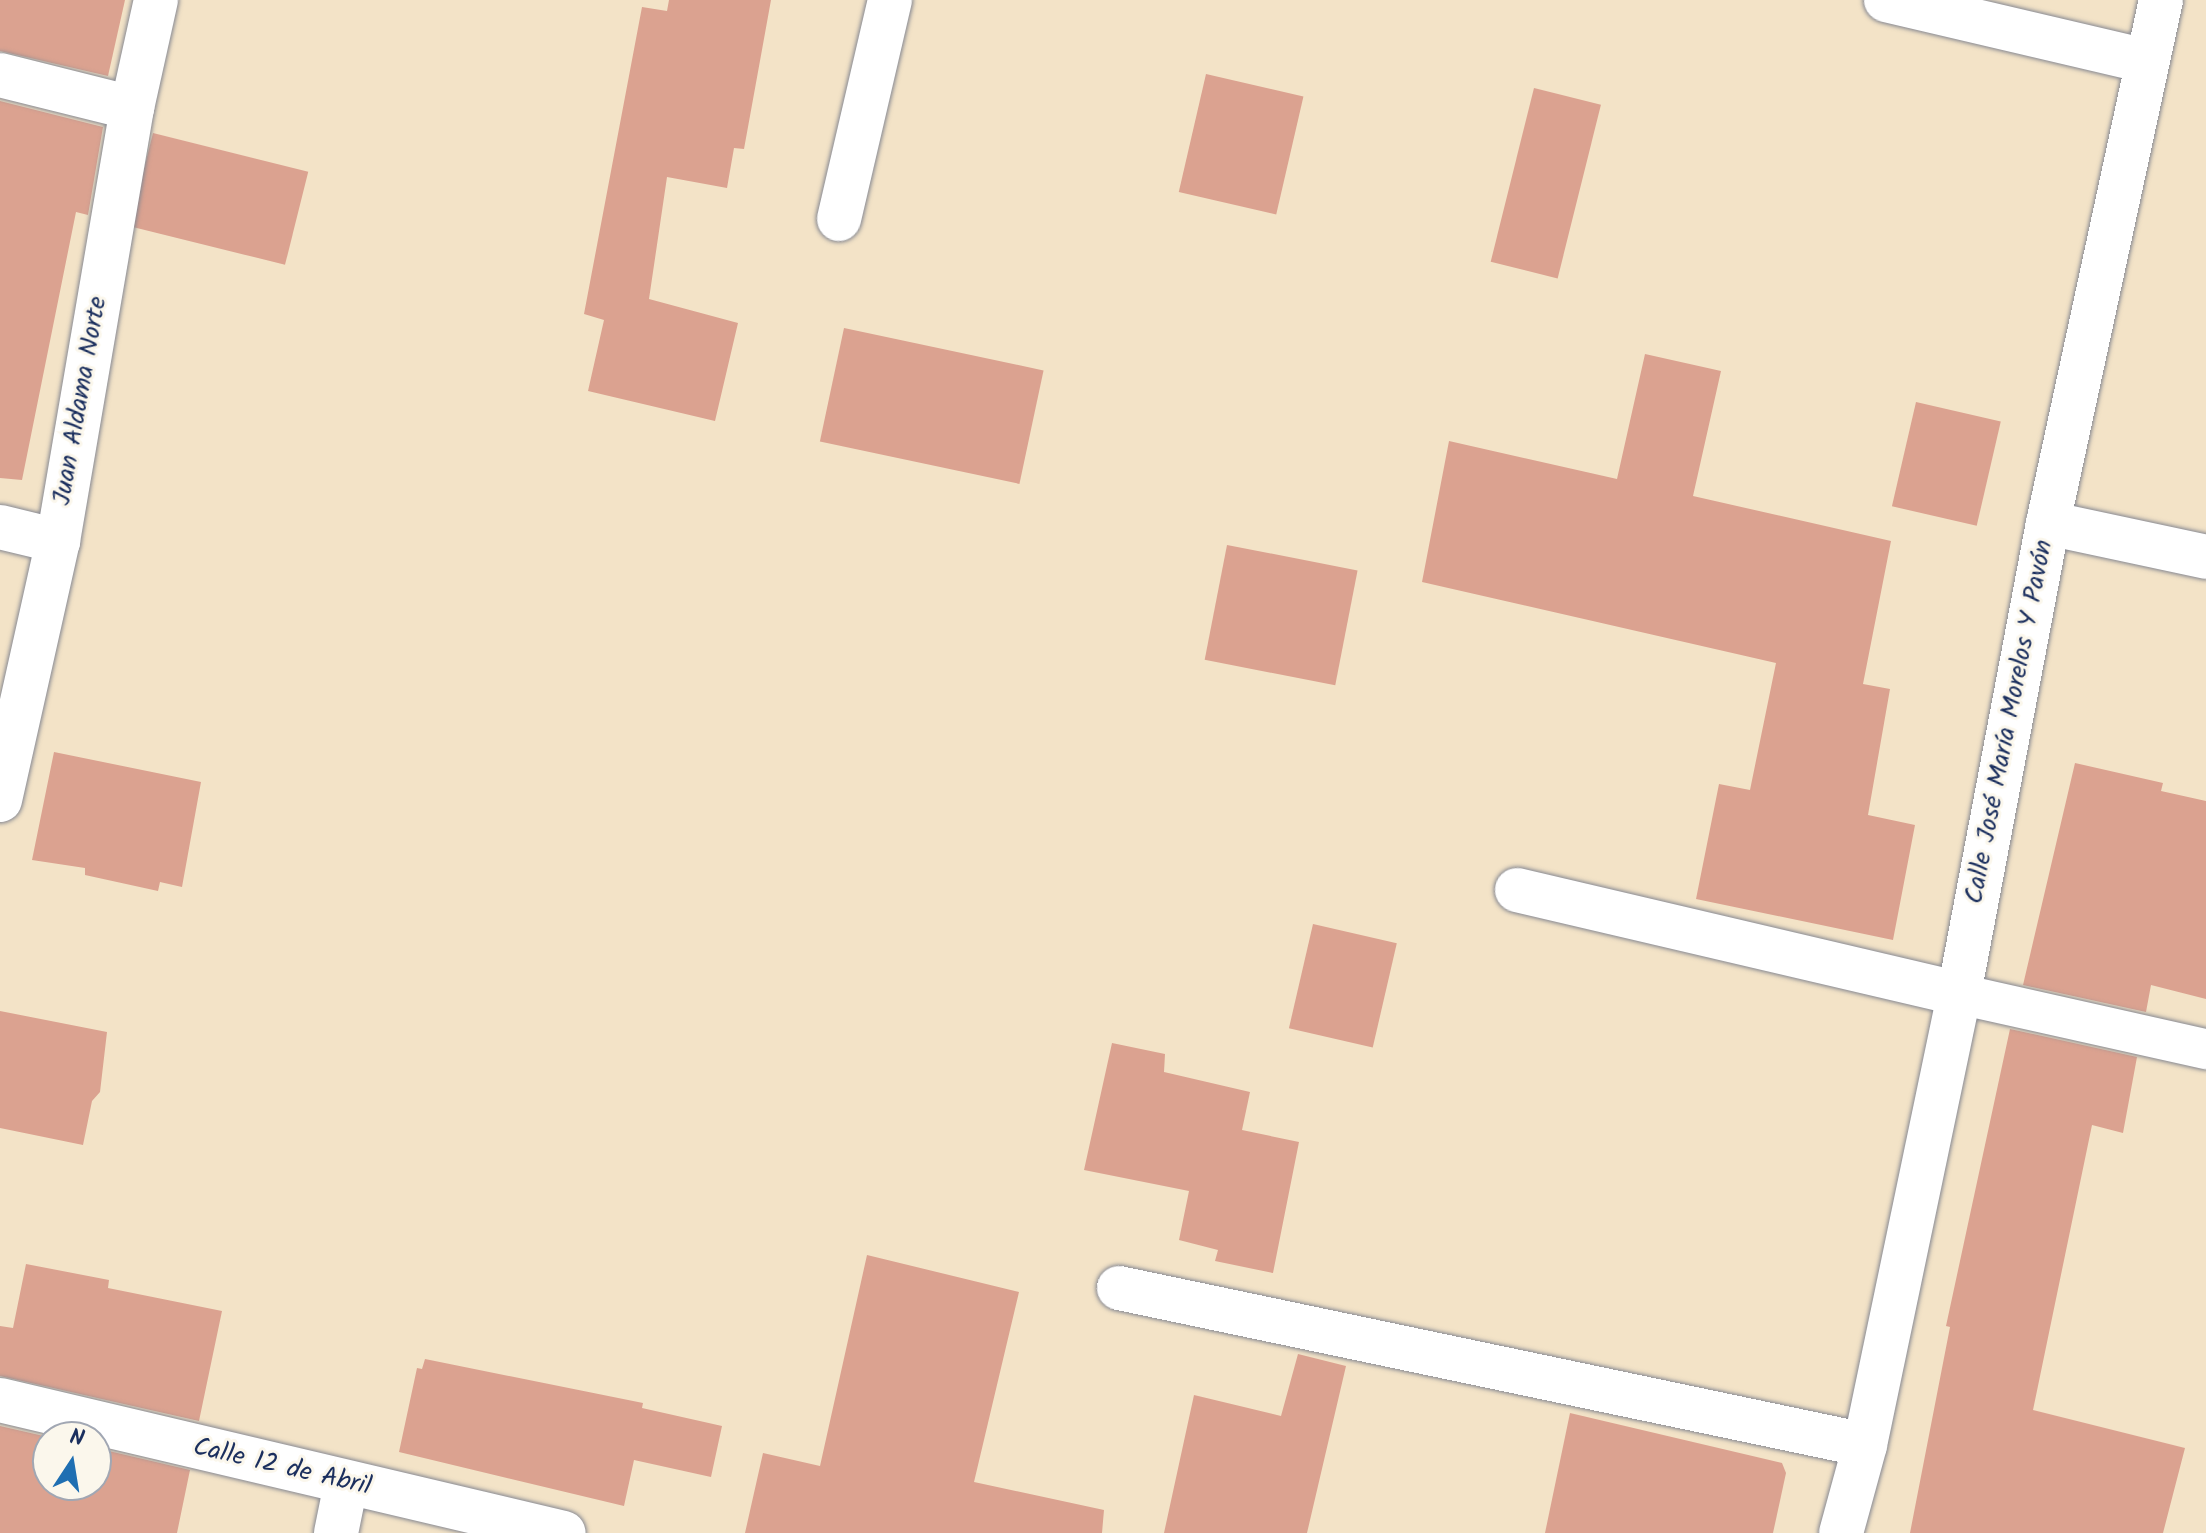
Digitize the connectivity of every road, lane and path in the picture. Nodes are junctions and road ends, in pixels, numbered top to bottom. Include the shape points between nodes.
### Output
1 (156, 0) edge
2 (890, 0) edge
3 (1886, 0) edge
4 (2161, 0) edge
5 (2147, 61) junction
6 (0, 75) edge
7 (132, 108) junction
8 (839, 219) dead end
9 (2048, 523) junction
10 (0, 527) edge
11 (58, 541) junction
12 (2206, 557) edge
13 (0, 800) edge
14 (1517, 890) dead end
15 (1959, 994) junction
16 (2206, 1049) edge
17 (1119, 1288) dead end
18 (0, 1400) edge
19 (1865, 1445) junction
20 (346, 1484) junction
21 (336, 1533) edge
22 (564, 1533) edge
23 (1841, 1533) edge

1 - 7 street, Juan Aldama Norte
2 - 8 street
3 - 5 street
4 - 5 street, Calle José María Morelos Y Pavón
5 - 9 street, Calle José María Morelos Y Pavón
6 - 7 street
7 - 11 street, Juan Aldama Norte
9 - 12 street
9 - 15 street, Calle José María Morelos Y Pavón
10 - 11 street
11 - 13 street, Juan Aldama Norte
14 - 15 street
15 - 16 lane
15 - 19 street, Calle José María Morelos Y Pavón
17 - 19 street
18 - 20 street, Calle 12 de Abril
19 - 23 street, Calle José María Morelos Y Pavón
20 - 21 street
20 - 22 street, Calle 12 de Abril

